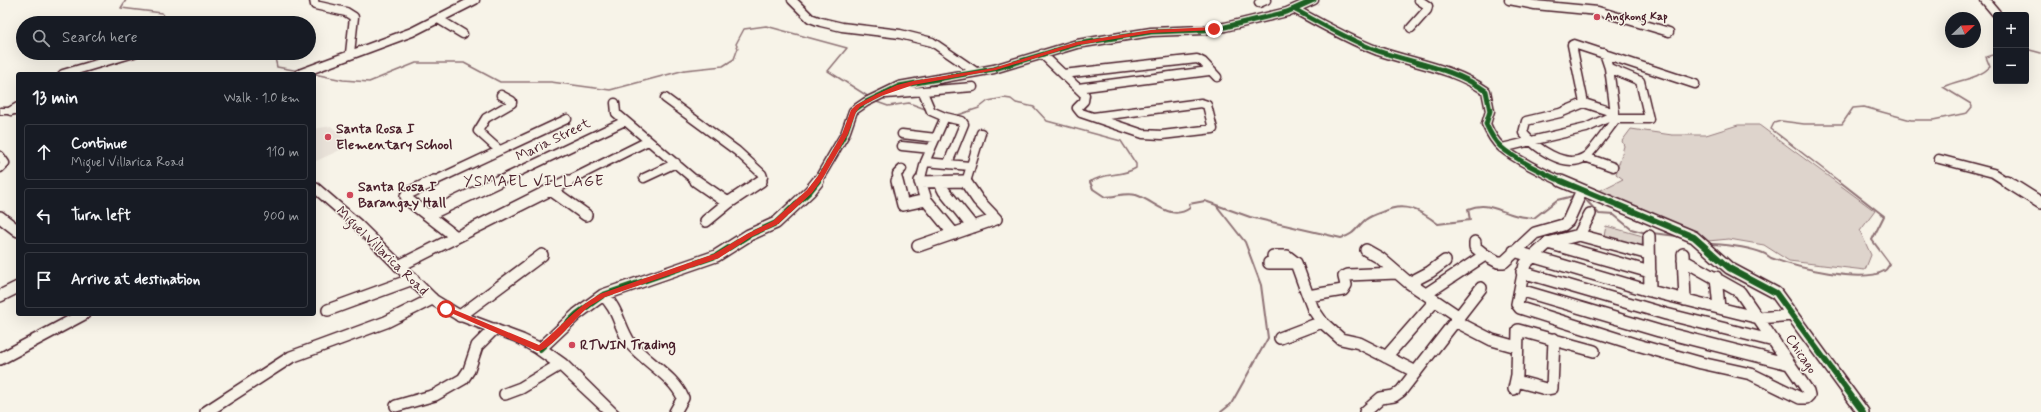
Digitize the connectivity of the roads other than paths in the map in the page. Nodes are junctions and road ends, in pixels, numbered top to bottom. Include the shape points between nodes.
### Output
1 (314, 0) edge
2 (475, 0) edge
3 (792, 0) edge
4 (1314, 0) edge
5 (1420, 0) edge
6 (1509, 0) edge
7 (1985, 0) edge
8 (1294, 9) junction
9 (1995, 12) edge
10 (440, 20) junction
11 (1411, 28) dead end
12 (1669, 32) dead end
13 (463, 34) dead end
14 (350, 53) junction
15 (1604, 53) junction
16 (1042, 54) junction
17 (110, 60) edge
18 (1609, 68) junction
19 (1209, 71) junction
20 (70, 72) edge
21 (304, 72) edge
22 (976, 72) junction
23 (1063, 74) junction
24 (1217, 77) dead end
25 (1695, 84) dead end
26 (974, 86) dead end
27 (1078, 88) junction
28 (924, 92) junction
29 (502, 95) dead end
30 (665, 98) dead end
31 (873, 98) junction
32 (615, 102) dead end
33 (1584, 103) junction
34 (942, 116) junction
35 (1615, 116) junction
36 (1093, 117) junction
37 (567, 119) dead end
38 (625, 121) junction
39 (981, 133) dead end
40 (902, 134) dead end
41 (936, 138) junction
42 (648, 141) junction
43 (1529, 141) junction
44 (902, 146) dead end
45 (1502, 148) junction
46 (931, 149) junction
47 (499, 150) junction
48 (0, 156) edge
49 (1585, 157) junction
50 (1939, 159) dead end
51 (925, 162) junction
52 (676, 163) junction
53 (948, 163) junction
54 (970, 166) junction
55 (1613, 167) dead end
56 (0, 168) edge
57 (902, 168) dead end
58 (644, 178) dead end
59 (965, 181) junction
60 (920, 182) junction
61 (940, 183) junction
62 (316, 189) edge
63 (551, 190) junction
64 (1582, 190) junction
65 (926, 200) junction
66 (728, 203) junction
67 (2041, 203) edge
68 (1590, 214) dead end
69 (428, 215) junction
70 (586, 215) dead end
71 (0, 217) edge
72 (706, 221) dead end
73 (973, 227) junction
74 (16, 229) edge
75 (954, 234) junction
76 (1579, 235) junction
77 (1649, 236) dead end
78 (456, 237) junction
79 (1475, 242) dead end
80 (1548, 243) junction
81 (918, 246) dead end
82 (1366, 250) dead end
83 (1514, 251) junction
84 (1649, 254) junction
85 (542, 255) dead end
86 (1485, 255) junction
87 (1532, 257) junction
88 (1271, 260) dead end
89 (1445, 260) dead end
90 (399, 266) junction
91 (1522, 272) junction
92 (1650, 272) junction
93 (1397, 273) junction
94 (1716, 277) junction
95 (413, 279) junction
96 (1409, 283) junction
97 (16, 288) edge
98 (1481, 288) dead end
99 (1520, 290) junction
100 (1650, 291) junction
101 (603, 295) junction
102 (0, 296) edge
103 (1308, 296) junction
104 (1430, 298) junction
105 (432, 299) junction
106 (1685, 300) junction
107 (1720, 308) junction
108 (328, 310) dead end
109 (1792, 315) junction
110 (80, 316) edge
111 (460, 316) junction
112 (1456, 318) junction
113 (1759, 318) junction
114 (1322, 322) junction
115 (494, 329) junction
116 (1280, 338) dead end
117 (1554, 339) junction
118 (1774, 341) junction
119 (1517, 346) junction
120 (540, 349) junction
121 (1594, 351) dead end
122 (1386, 357) junction
123 (0, 359) edge
124 (561, 364) junction
125 (1789, 364) junction
126 (1416, 372) junction
127 (505, 394) dead end
128 (396, 406) dead end
129 (206, 412) edge
130 (612, 412) edge
131 (675, 412) edge
132 (1365, 412) edge
133 (1863, 412) edge

1 - 14 street via 315,5 349,13 354,17
2 - 10 street
3 - 22 street via 810,18 821,22 900,34 932,42
4 - 8 street
5 - 11 street via 1428,6 1427,10
6 - 12 street via 1598,11
7 - 9 street
8 - 16 street via 1220,28 1151,32 1077,44
8 - 45 street via 1378,51 1437,66 1476,82 1486,91 1490,111 1486,124
10 - 13 street
10 - 14 street
14 - 21 street
15 - 18 street
15 - 25 street
15 - 33 street via 1577,44 1572,45
16 - 22 street
16 - 23 street
17 - 20 street
18 - 35 street
18 - 35 street via 1640,81 1649,120
19 - 23 street via 1204,62 1197,59
19 - 24 street
19 - 27 street
22 - 31 street via 906,85
23 - 27 street
26 - 28 street
27 - 36 street via 1085,95 1077,110
28 - 31 street
28 - 34 street via 931,111
29 - 47 street via 512,103 486,118 478,131
30 - 66 street via 762,174 762,180
31 - 101 street via 853,111 845,134 821,176 810,191 776,223 749,235 716,256
32 - 38 street via 616,113
33 - 35 street
33 - 43 street via 1560,113 1526,121 1523,133
34 - 41 street
34 - 53 street via 962,121 964,124
35 - 43 street via 1586,128
35 - 49 street
36 - 36 street via 1143,134 1213,129 1207,105 1200,103
37 - 47 street
38 - 42 street
38 - 69 street, Maria Street
39 - 54 street
40 - 41 street
41 - 46 street
42 - 52 street
42 - 63 street
43 - 45 street
43 - 49 street via 1563,160
44 - 46 street
45 - 64 street via 1549,176
46 - 51 street
47 - 69 street via 408,193 408,200
48 - 56 street via 5,163
49 - 55 street
50 - 67 street via 1988,171
51 - 53 street
51 - 60 street
52 - 58 street
52 - 66 street via 702,186
53 - 54 street
54 - 59 street
57 - 65 street via 897,174 897,179 903,205
59 - 61 street
59 - 73 street via 996,219
60 - 61 street
60 - 65 street
61 - 73 street
62 - 90 main road, Miguel Villarica Road via 357,224
63 - 70 street
63 - 78 street
64 - 83 street via 1568,221 1563,225 1535,233
64 - 109 street via 1701,241 1729,268 1776,293
65 - 75 street
66 - 72 street
68 - 76 street
69 - 78 street
71 - 74 street
73 - 75 street
75 - 81 street
76 - 80 street
76 - 84 street
77 - 84 street
78 - 90 street
79 - 86 street via 1475,247
80 - 87 street
80 - 92 street
82 - 93 street
83 - 86 street via 1501,262
83 - 87 street
84 - 92 street
85 - 111 street
86 - 104 street
87 - 91 street
87 - 100 street
88 - 103 street via 1296,263
89 - 96 street via 1430,272
90 - 95 main road, Miguel Villarica Road
91 - 99 street
91 - 118 street via 1666,314
92 - 100 street
93 - 96 street
93 - 103 street via 1348,275 1344,277 1346,285 1343,290
94 - 106 street, Chicago via 1683,257
94 - 107 street
94 - 113 street, Chicago via 1740,292
95 - 105 main road, Miguel Villarica Road
95 - 108 street
96 - 104 street
97 - 102 street
98 - 112 street
99 - 125 street via 1659,331
99 - 125 street, Chicago via 1517,304 1523,310 1701,363 1751,374 1795,396 1806,398 1809,395 1808,391
100 - 106 street
101 - 120 street via 586,305
101 - 131 street via 617,314 628,340 679,388 683,398
103 - 114 street
104 - 112 street
104 - 122 street
105 - 111 main road, Miguel Villarica Road
105 - 129 street via 386,322 291,356
106 - 107 street
107 - 113 street
109 - 113 street
109 - 133 street
110 - 123 street
111 - 115 main road, Miguel Villarica Road
112 - 119 street via 1492,340
112 - 126 street
113 - 118 street, Chicago
114 - 116 street
114 - 122 street via 1338,337 1359,343
115 - 120 main road, Miguel Villarica Road
115 - 128 street via 478,344 470,362 469,372 458,382 434,395
117 - 119 street via 1518,330
117 - 119 street via 1552,388 1515,385
117 - 121 street
118 - 125 street, Chicago
120 - 124 main road, Miguel Villarica Road
122 - 126 street
124 - 127 street via 521,388
124 - 130 main road, Miguel Villarica Road
126 - 132 street via 1399,393 1382,398

